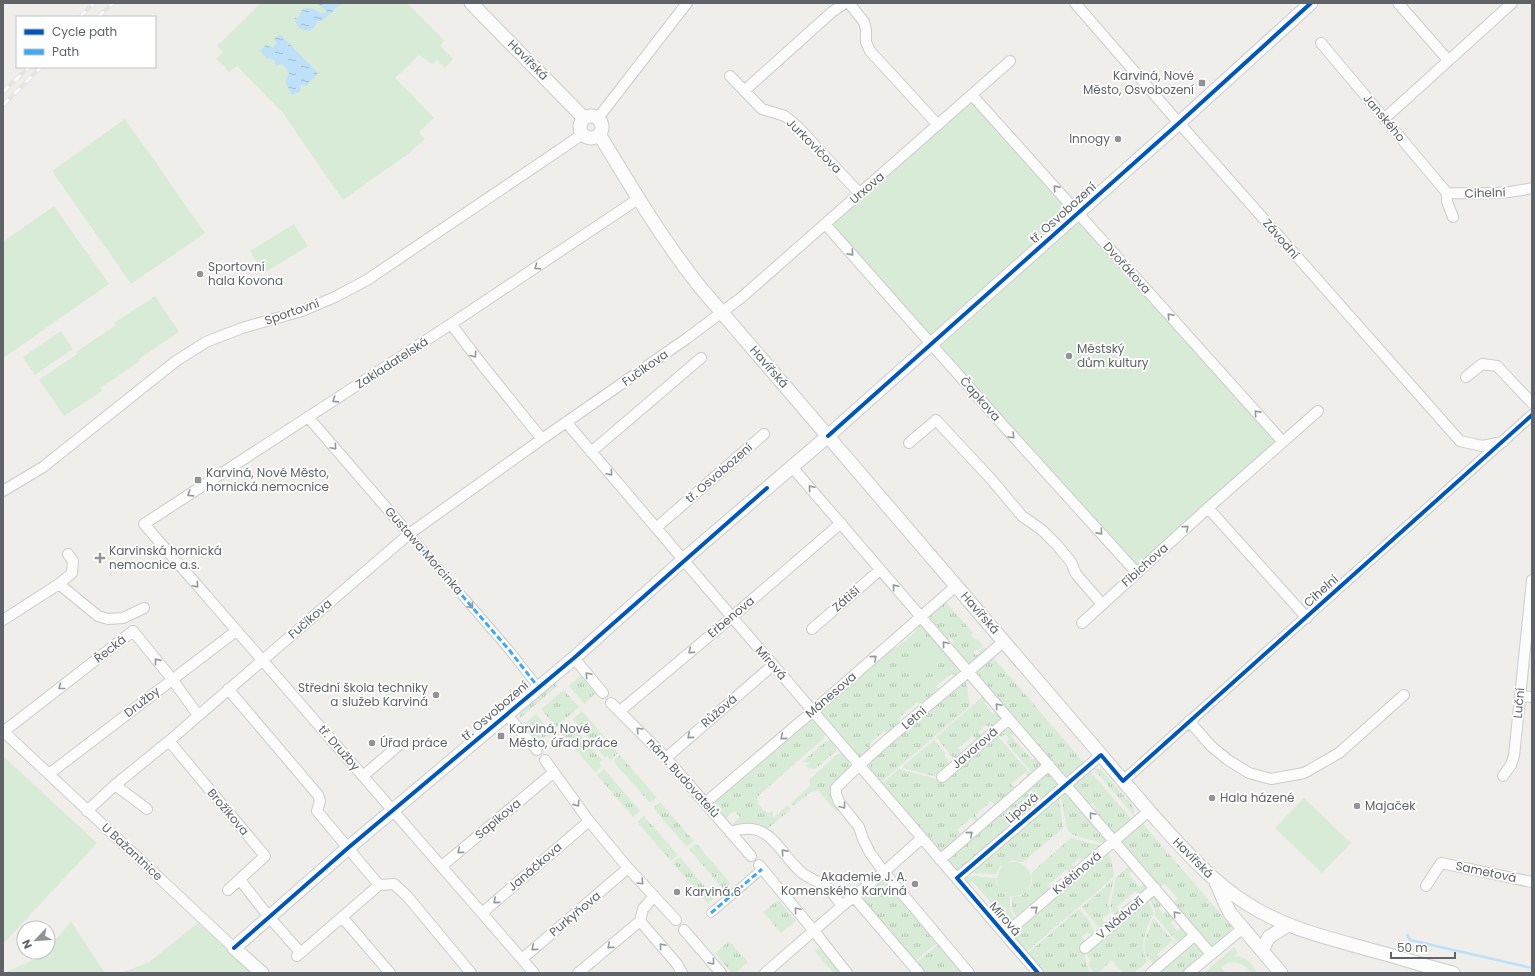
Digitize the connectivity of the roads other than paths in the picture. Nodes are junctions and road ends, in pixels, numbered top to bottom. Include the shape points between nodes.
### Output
1 (471, 3) edge
2 (687, 3) edge
3 (845, 3) edge
4 (848, 3) edge
5 (1075, 3) edge
6 (1311, 3) edge
7 (1398, 3) edge
8 (1512, 3) edge
9 (1321, 43) dead end
10 (1448, 60) junction
11 (1010, 61) dead end
12 (730, 76) dead end
13 (744, 91) junction
14 (972, 95) junction
15 (584, 118) junction
16 (598, 118) junction
17 (1384, 118) junction
18 (1179, 123) junction
19 (938, 125) junction
20 (583, 134) junction
21 (599, 134) junction
22 (1532, 188) edge
23 (860, 194) junction
24 (1447, 198) junction
25 (638, 199) junction
26 (1078, 213) junction
27 (1453, 217) dead end
28 (825, 224) junction
29 (721, 312) junction
30 (451, 324) junction
31 (931, 344) junction
32 (701, 358) dead end
33 (1466, 377) dead end
34 (1532, 404) edge
35 (1318, 411) dead end
36 (1532, 415) edge
37 (308, 417) junction
38 (566, 422) junction
39 (764, 434) dead end
40 (828, 436) junction
41 (542, 439) junction
42 (1282, 442) junction
43 (1503, 442) junction
44 (909, 443) dead end
45 (591, 452) junction
46 (792, 466) junction
47 (3, 491) edge
48 (1208, 508) junction
49 (841, 523) junction
50 (144, 524) joint
51 (656, 528) junction
52 (409, 534) junction
53 (68, 554) dead end
54 (683, 560) junction
55 (880, 570) junction
56 (1136, 572) junction
57 (1532, 580) edge
58 (59, 584) junction
59 (956, 586) junction
60 (1102, 604) junction
61 (144, 608) dead end
62 (921, 616) junction
63 (732, 617) junction
64 (1306, 618) junction
65 (3, 620) edge
66 (1082, 623) dead end
67 (812, 628) dead end
68 (236, 631) junction
69 (1004, 641) junction
70 (574, 658) junction
71 (262, 660) junction
72 (773, 665) junction
73 (969, 672) junction
74 (172, 679) junction
75 (538, 686) junction
76 (228, 689) junction
77 (603, 693) dead end
78 (1404, 695) dead end
79 (1520, 696) junction
80 (1532, 697) edge
81 (611, 703) dead end
82 (620, 711) junction
83 (813, 711) junction
84 (506, 714) junction
85 (198, 715) junction
86 (1009, 719) junction
87 (1189, 721) junction
88 (3, 731) edge
89 (169, 741) junction
90 (399, 745) dead end
91 (537, 750) dead end
92 (1101, 755) junction
93 (666, 758) junction
94 (545, 760) dead end
95 (859, 765) junction
96 (1049, 765) junction
97 (554, 772) junction
98 (49, 774) junction
99 (363, 776) junction
100 (942, 776) dead end
101 (1503, 776) dead end
102 (1123, 781) junction
103 (1065, 784) junction
104 (115, 785) junction
105 (705, 803) junction
106 (147, 809) dead end
107 (87, 811) junction
108 (392, 811) junction
109 (1149, 811) junction
110 (589, 821) junction
111 (731, 832) junction
112 (922, 838) junction
113 (1114, 841) junction
114 (348, 848) junction
115 (751, 856) dead end
116 (940, 860) junction
117 (442, 866) junction
118 (761, 867) joint
119 (628, 868) junction
120 (884, 872) junction
121 (957, 878) junction
122 (240, 880) junction
123 (1216, 882) junction
124 (1532, 882) edge
125 (379, 885) junction
126 (1426, 886) dead end
127 (1155, 888) junction
128 (228, 890) dead end
129 (654, 896) junction
130 (854, 897) junction
131 (842, 906) junction
132 (482, 913) junction
133 (710, 913) dead end
134 (269, 917) junction
135 (342, 917) junction
136 (676, 920) dead end
137 (640, 921) junction
138 (1288, 925) junction
139 (1243, 928) junction
140 (684, 930) dead end
141 (814, 931) junction
142 (1005, 934) junction
143 (1195, 936) junction
144 (234, 948) junction
145 (1085, 948) dead end
146 (1262, 950) junction
147 (1211, 954) junction
148 (522, 959) junction
149 (262, 973) edge
150 (390, 973) edge
151 (472, 973) edge
152 (534, 973) edge
153 (578, 973) edge
154 (682, 973) edge
155 (722, 973) edge
156 (765, 973) edge
157 (847, 973) edge
158 (919, 973) edge
159 (969, 973) edge
160 (1038, 973) edge
161 (1151, 973) edge
162 (1189, 973) edge
163 (1282, 973) edge
164 (1452, 973) edge

1 - 15 street, Havířská
2 - 16 street
3 - 13 street
4 - 19 street via 864,22 866,42 870,51
5 - 18 street, Závodní
6 - 18 street, tř. Osvobození
7 - 10 street
8 - 10 street
9 - 17 street, Janského
10 - 17 street
11 - 14 street, Urxova
12 - 13 street, Jurkovičova
13 - 23 street, Jurkovičova via 762,109 785,116 797,126
14 - 19 street, Urxova
26 -> 14 street, Dvořákova
15 - 16 street
15 - 20 street via 580,127
16 - 21 street via 602,124
17 - 24 street, Janského
18 - 26 street, tř. Osvobození
18 - 43 street, Závodní via 1460,441 1482,446
19 - 23 street, Urxova
20 - 21 street via 593,138
20 - 47 street, Sportovní via 367,280 302,311 242,328 206,342 176,361 43,467
21 - 25 street, Havířská
22 - 24 street, Cihelní
23 - 28 street, Urxova
24 - 27 street, Janského
25 - 29 street, Havířská via 676,256
25 -> 30 street, Zakladatelská
26 - 31 street, tř. Osvobození
42 -> 26 street, Dvořákova
28 - 29 street, Urxova via 742,297
28 -> 31 street, Čapkova
29 - 38 street, Fučíkova
29 - 40 street, Havířská
30 -> 37 street, Zakladatelská
30 -> 41 street
31 - 40 street, tř. Osvobození
31 -> 56 street, Čapkova
32 - 45 street
33 - 34 street via 1482,364 1496,366
35 - 42 street, Fibichova
36 - 43 street, Cihelní
37 -> 50 street, Zakladatelská
37 -> 52 street, Gustawa Morcinka
38 - 41 street, Fučíkova
38 - 45 street
39 - 51 street, tř. Osvobození
40 - 46 street, tř. Osvobození
40 - 59 street, Havířská
41 - 52 street, Fučíkova
42 - 48 street, Fibichova
43 - 64 street, Cihelní
44 - 60 street via 936,420 992,479 1022,516 1057,545 1071,562 1076,574
45 -> 51 street
49 -> 46 street
46 - 54 street, tř. Osvobození
56 -> 48 street, Fibichova
48 - 64 street
49 - 55 street
49 - 63 street, Erbenova
50 -> 68 street, tř. Družby
51 - 54 street
52 - 71 street, Fučíkova
52 -> 75 street, Gustawa Morcinka
53 - 58 street via 73,561 72,573
54 - 63 street, Mírová
54 - 70 street, tř. Osvobození
62 -> 55 street
55 - 67 street, Zátiší
56 - 60 street, Fibichova
57 - 79 street, Luční
58 - 61 street via 98,616 108,619 123,618
58 - 65 street
59 - 62 street, Mánesova
59 - 69 street, Havířská
60 - 66 street, Fibichova
73 -> 62 street
83 -> 62 street, Mánesova
63 - 72 street, Mírová
63 -> 82 street, Erbenova
64 - 87 street, Cihelní
68 - 71 street, tř. Družby
68 - 74 street, Družby
69 - 73 street, Letní
69 - 92 street, Havířská
70 - 75 street, tř. Osvobození
77 -> 70 street
71 - 76 street, Fučíkova
71 - 99 street, tř. Družby
72 - 83 street, Mírová
72 -> 93 street, Růžová
86 -> 73 street
73 - 95 street, Letní
74 - 85 street, Řecká
74 -> 88 street, Řecká via 133,631
74 - 98 street, Družby
75 - 84 street, tř. Osvobození
76 - 85 street, Fučíkova
76 - 114 street via 318,795 320,801 317,812
78 - 87 street via 1339,753 1304,773 1271,779 1249,773 1228,760 1211,746
79 - 80 street
79 - 101 street, Luční via 1514,756
81 - 82 street, nám. Budovatelů
93 -> 82 street, nám. Budovatelů
83 - 95 street, Mírová
83 -> 105 street, Mánesova
84 - 91 street
84 - 108 street, tř. Osvobození
85 - 89 street, Fučíkova
86 - 96 street
86 - 100 street, Javorová
87 - 102 street, Cihelní
88 - 98 street, U Bažantnice
89 - 104 street, Fučíkova
89 - 122 street, Brožíkova via 266,856
90 - 99 street
92 - 102 street, Havířská
92 - 103 street, Lipová
93 - 105 street, nám. Budovatelů
94 - 97 street
95 - 112 street, Mírová
95 -> 120 street via 836,788 836,794 839,802 859,827 870,853
96 - 103 street
116 -> 96 street, Lipová
97 -> 110 street
97 -> 117 street, Sapíkova
98 - 107 street, U Bažantnice
99 - 108 street, tř. Družby
102 - 109 street, Havířská
113 -> 103 street
103 - 121 street, Lipová
104 - 106 street
104 - 107 street, Fučíkova
105 - 111 street, nám. Budovatelů
107 - 144 street, U Bažantnice
108 - 114 street, tř. Osvobození
108 - 117 street, tř. Družby
109 - 113 street, Květinová
109 - 123 street, Havířská
110 - 119 street
110 -> 132 street, Janáčkova
111 - 115 street, nám. Budovatelů
131 -> 111 street via 829,889 803,873 769,836 756,829 742,828
112 - 116 street, Mírová
112 - 120 street
113 - 127 street
142 -> 113 street, Květinová
114 - 125 street
114 - 134 street, tř. Osvobození
116 - 121 street, Mírová
117 - 132 street, tř. Družby
118 - 133 street
141 -> 118 street
119 -> 129 street
119 -> 148 street, Purkyňova
120 - 130 street
120 - 159 street
121 - 142 street, Mírová
122 - 128 street, Brožíkova
122 - 134 street
123 - 138 street, Havířská via 1266,915
123 - 139 street via 1226,905
124 - 126 street, Sametová via 1441,862
125 - 135 street
125 - 151 street via 394,884 407,896
143 -> 127 street
127 - 145 street, V Nádvoří
129 - 136 street
129 - 137 street via 643,909
130 - 131 street
130 - 158 street
131 - 141 street
132 - 148 street, tř. Družby
134 - 135 street via 298,954
134 - 144 street, tř. Osvobození
135 - 150 street
137 -> 153 street
154 -> 137 street
138 - 146 street via 1269,937
138 - 164 street, Havířská via 1342,943
139 - 146 street
139 - 147 street
140 -> 155 street
141 - 156 street
141 - 157 street
142 - 160 street, Mírová
143 - 147 street
143 - 161 street
144 - 149 street, U Bažantnice
146 - 163 street
147 - 162 street
148 - 152 street, tř. Družby

